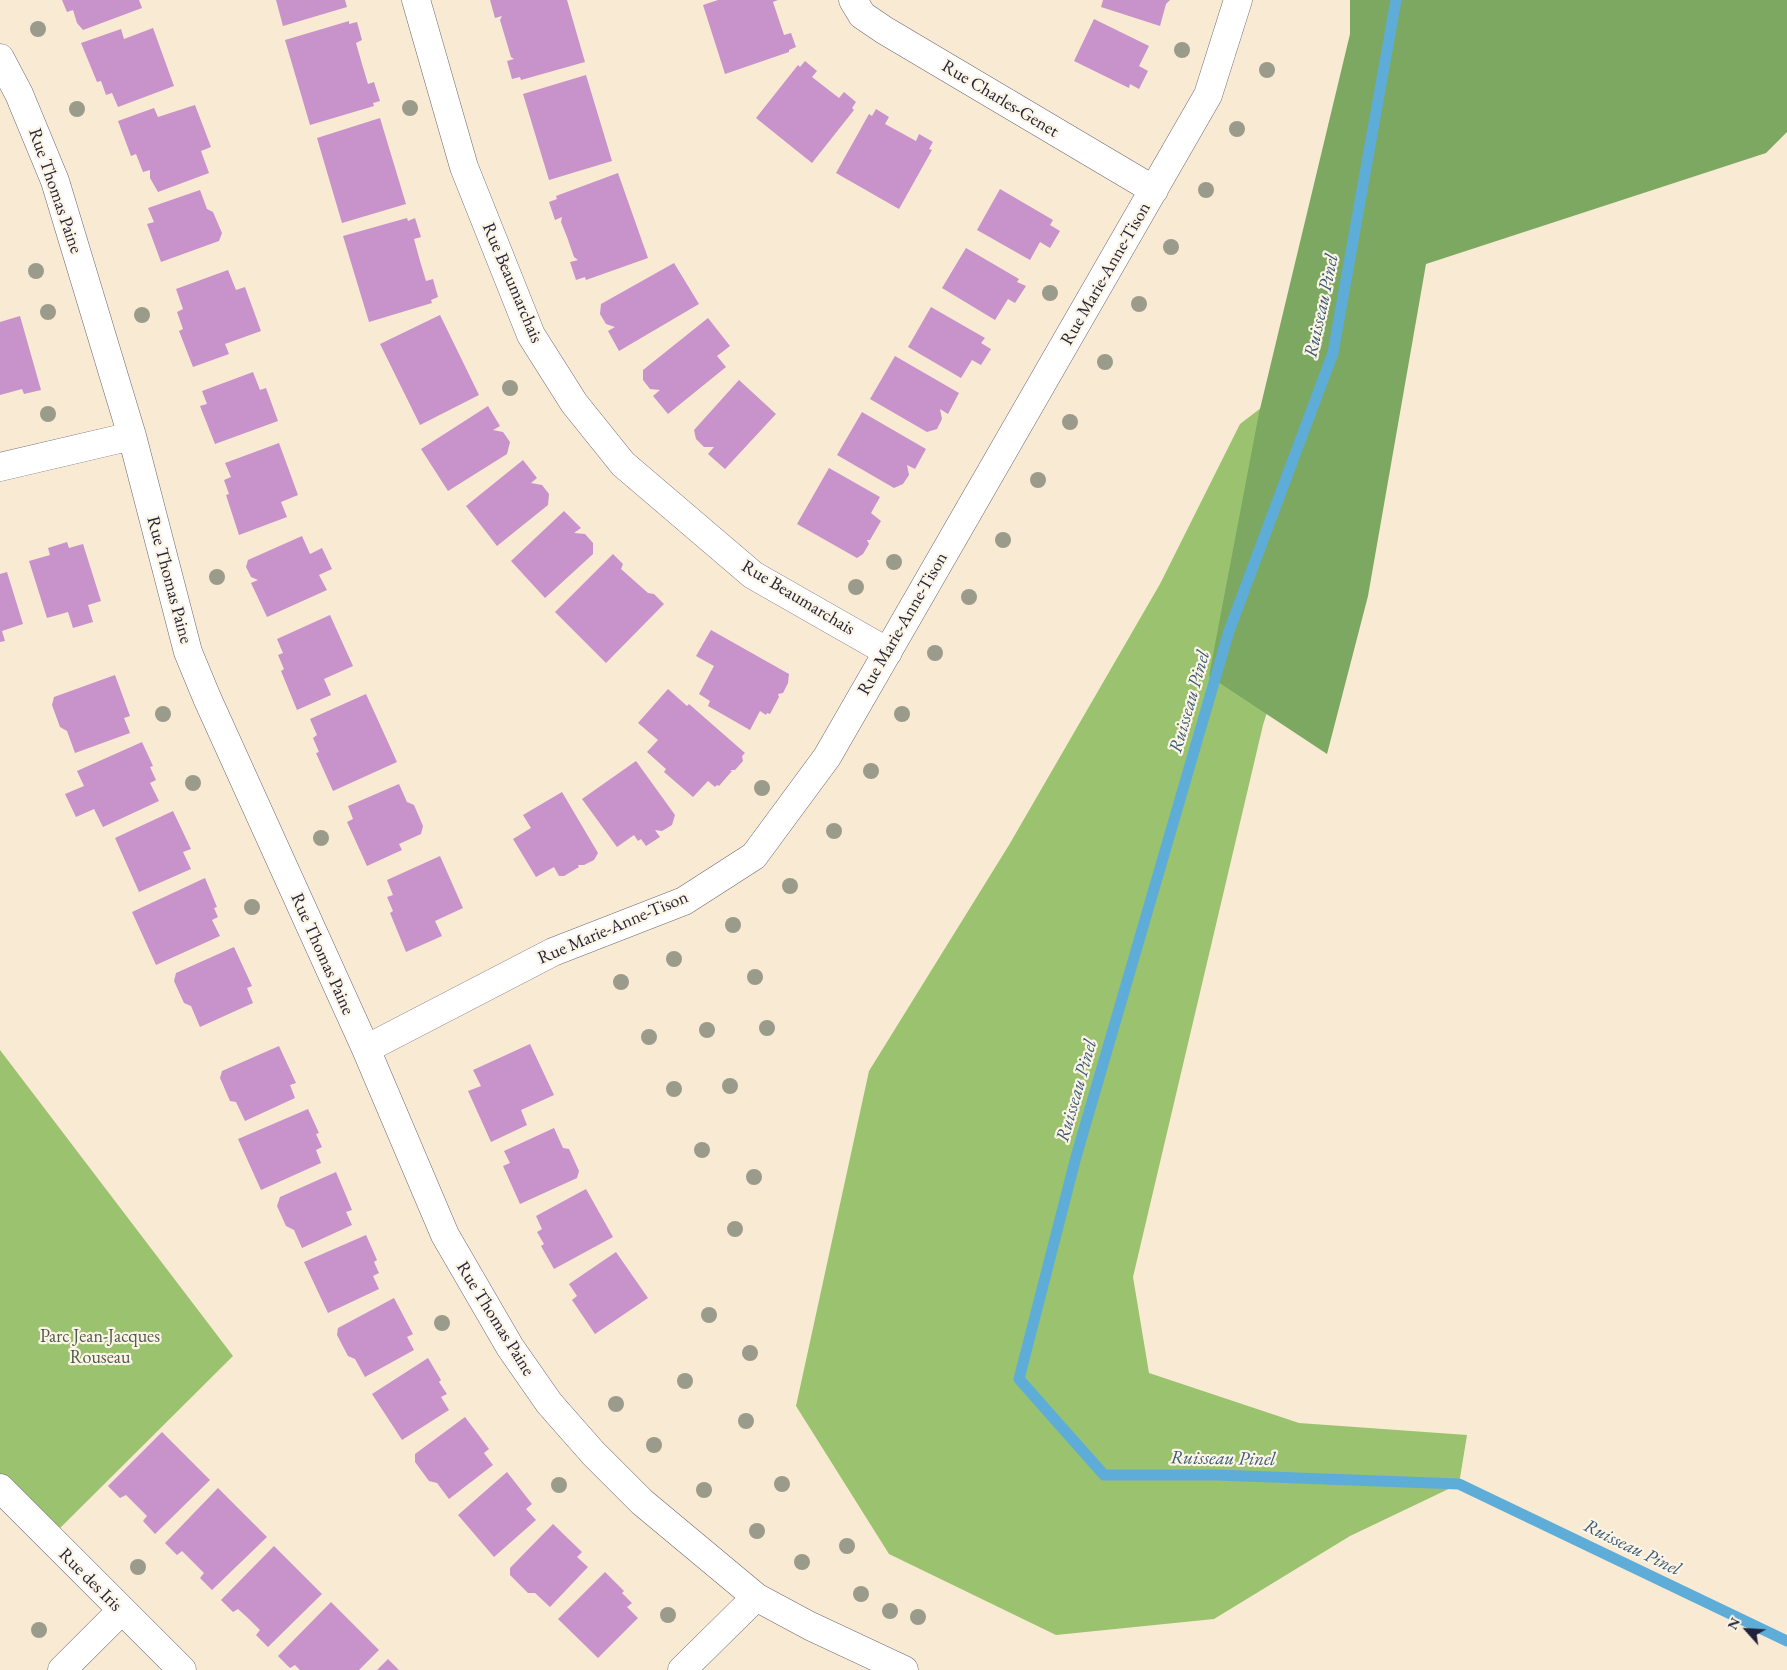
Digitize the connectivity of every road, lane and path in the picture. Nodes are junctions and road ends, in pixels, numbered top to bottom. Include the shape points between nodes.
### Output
1 (416, 0) edge
2 (853, 0) edge
3 (1238, 0) edge
4 (0, 58) edge
5 (1154, 190) junction
6 (132, 436) junction
7 (0, 467) edge
8 (888, 652) junction
9 (366, 1049) junction
10 (0, 1488) edge
11 (756, 1597) junction
12 (121, 1611) junction
13 (62, 1670) edge
14 (182, 1670) edge
15 (682, 1670) edge
16 (904, 1670) edge

1 - 8 street, Rue Beaumarchais via 464,167 531,335 574,403 623,464 753,575
2 - 5 street, Rue Charles-Genet via 862,15 884,30
3 - 5 street, Rue Marie-Anne-Tison via 1208,95
4 - 6 street, Rue Thomas Paine via 19,94 55,181
5 - 8 street, Rue Marie-Anne-Tison
6 - 7 street
6 - 9 street, Rue Thomas Paine via 188,652
8 - 9 street, Rue Marie-Anne-Tison via 827,757 754,856 684,901 553,952
9 - 11 street, Rue Thomas Paine via 445,1235 505,1340 549,1403 592,1454 642,1502
10 - 12 street, Rue des Iris
11 - 15 street
11 - 16 street, Rue Thomas Paine
12 - 13 street
12 - 14 street, Rue des Iris

